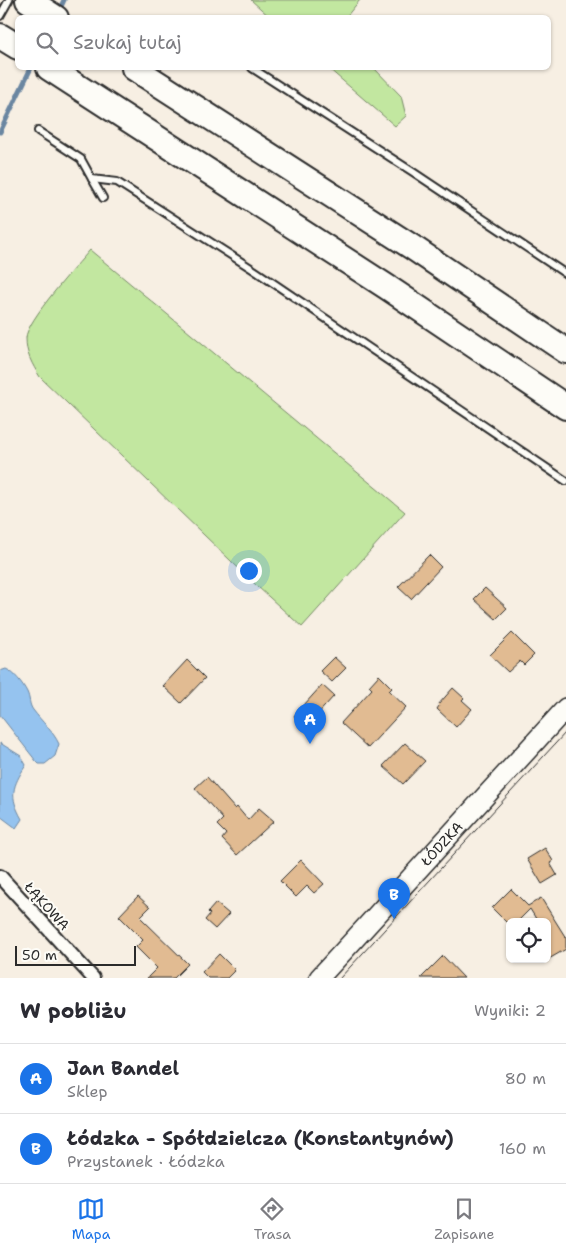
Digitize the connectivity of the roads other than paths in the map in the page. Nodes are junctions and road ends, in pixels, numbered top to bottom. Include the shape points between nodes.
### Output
1 (8, 0) edge
2 (28, 0) edge
3 (51, 15) edge
4 (0, 16) edge
5 (0, 36) edge
6 (15, 46) edge
7 (52, 70) edge
8 (137, 70) edge
9 (255, 70) edge
10 (38, 131) dead end
11 (92, 179) junction
12 (103, 198) dead end
13 (566, 274) edge
14 (566, 351) edge
15 (566, 407) edge
16 (566, 480) edge
17 (566, 708) edge
18 (0, 876) edge
19 (93, 978) edge
20 (319, 978) edge

1 - 4 lane
2 - 3 highway
5 - 6 highway
7 - 15 highway
8 - 14 highway via 412,247
9 - 13 lane
10 - 11 lane via 81,159
11 - 12 lane
11 - 16 lane via 117,182 133,192
17 - 20 main road, ŁÓDZKA
18 - 19 street, ŁĄKOWA

